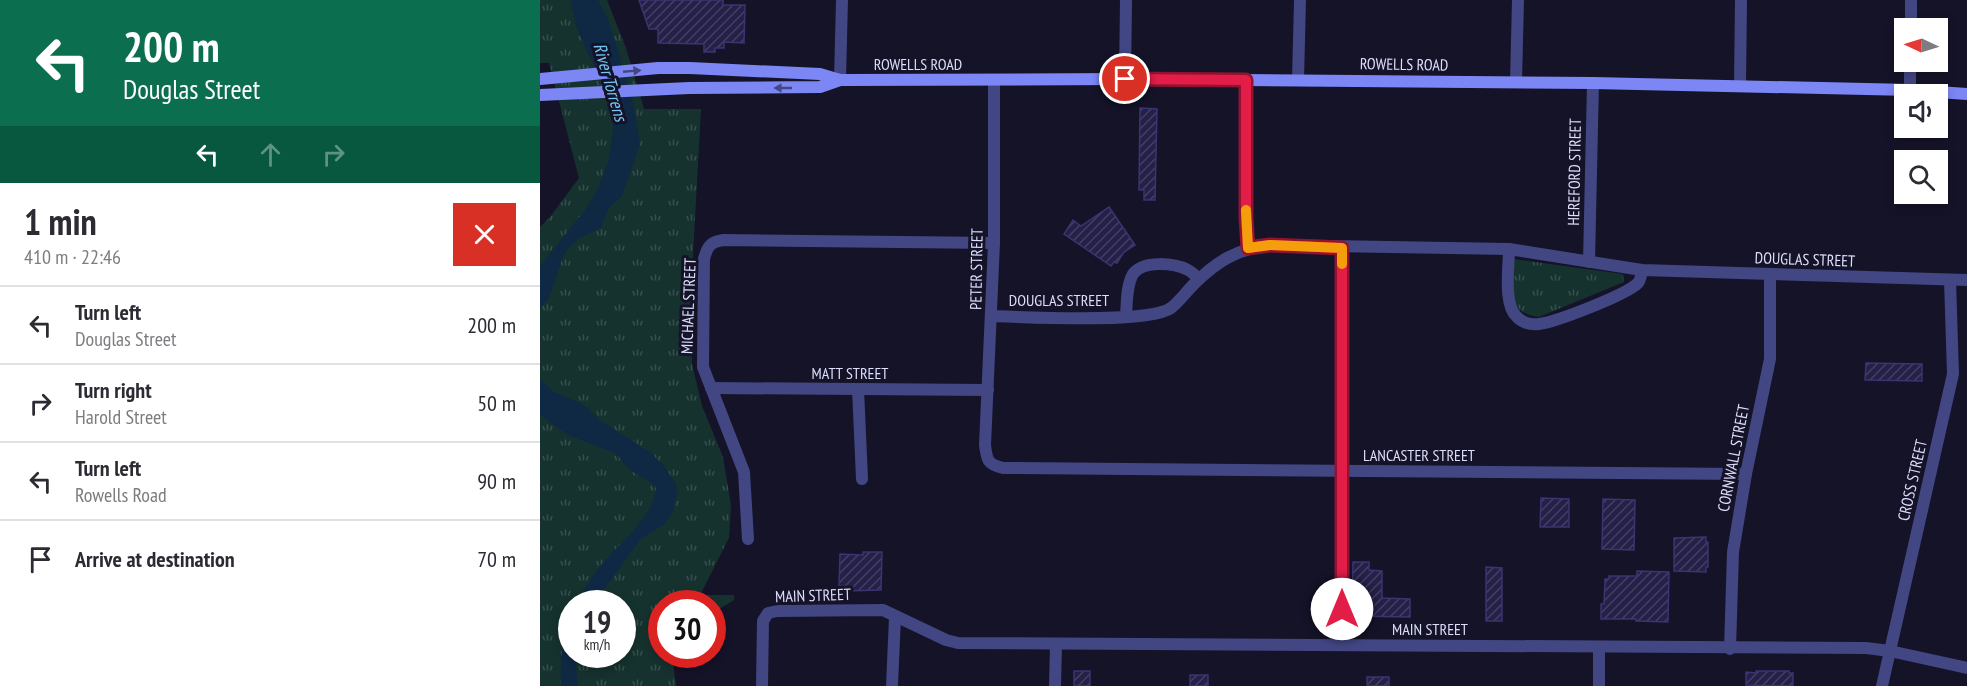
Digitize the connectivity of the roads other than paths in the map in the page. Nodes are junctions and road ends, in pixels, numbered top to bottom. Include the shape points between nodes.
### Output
1 (842, 0) edge
2 (1126, 0) edge
3 (1300, 0) edge
4 (1518, 0) edge
5 (1741, 0) edge
6 (1911, 0) edge
7 (1911, 18) edge
8 (540, 79) edge
9 (1125, 79) junction
10 (840, 80) junction
11 (994, 80) junction
12 (1246, 80) junction
13 (1298, 80) junction
14 (1516, 82) junction
15 (1593, 83) junction
16 (1740, 85) junction
17 (1894, 90) edge
18 (1948, 93) edge
19 (1967, 94) edge
20 (540, 95) edge
21 (994, 243) junction
22 (1248, 248) junction
23 (1342, 248) junction
24 (1509, 249) junction
25 (1589, 262) junction
26 (1642, 270) junction
27 (1770, 275) junction
28 (1199, 279) junction
29 (1950, 280) junction
30 (1967, 280) edge
31 (992, 316) junction
32 (1126, 317) junction
33 (711, 388) junction
34 (858, 389) junction
35 (988, 390) junction
36 (987, 459) joint
37 (1342, 471) junction
38 (1746, 474) junction
39 (862, 479) dead end
40 (748, 539) dead end
41 (895, 617) junction
42 (1056, 644) junction
43 (1342, 645) junction
44 (1599, 646) junction
45 (1730, 649) junction
46 (1890, 651) junction
47 (1967, 668) edge
48 (762, 686) edge
49 (892, 686) edge
50 (1055, 686) edge
51 (1599, 686) edge
52 (1882, 686) edge

1 - 10 street
2 - 9 street
3 - 13 street
4 - 14 street
5 - 16 street
6 - 7 street
8 -> 10 main road, ROWELLS ROAD via 690,68 820,74
9 - 11 main road, ROWELLS ROAD
9 - 12 main road, ROWELLS ROAD
10 - 11 main road, ROWELLS ROAD
10 -> 20 main road, ROWELLS ROAD via 820,87
11 - 21 street, PETER STREET
12 - 13 main road, ROWELLS ROAD
12 - 22 street
13 - 14 main road, ROWELLS ROAD
14 - 15 main road, ROWELLS ROAD
15 - 16 main road, ROWELLS ROAD
15 - 25 street, HEREFORD STREET
16 - 17 main road, ROWELLS ROAD
18 - 19 main road, ROWELLS ROAD
21 - 31 street, PETER STREET
21 - 33 street, MICHAEL STREET via 713,242 704,259 703,367
22 - 23 street, DOUGLAS STREET
22 - 28 street, DOUGLAS STREET via 1235,252
23 - 24 street, DOUGLAS STREET
23 - 37 street
24 - 25 street, DOUGLAS STREET
24 - 26 street via 1508,304 1516,317 1529,324 1588,308 1630,289 1639,282
25 - 26 street, DOUGLAS STREET
26 - 27 street, DOUGLAS STREET
27 - 29 street, DOUGLAS STREET
27 - 38 street, CORNWALL STREET via 1770,359
28 - 32 street, DOUGLAS STREET via 1171,308
28 - 32 street, DOUGLAS STREET via 1180,267 1144,267 1134,273
29 - 30 street, DOUGLAS STREET
29 - 46 street, CROSS STREET via 1953,374
31 - 32 street, DOUGLAS STREET
31 - 35 street, PETER STREET
33 - 34 street, MATT STREET
33 - 40 street, MICHAEL STREET via 744,472
34 - 35 street, MATT STREET
34 - 39 street
35 - 36 street, PETER STREET
36 - 37 street, LANCASTER STREET via 1003,468
37 - 38 street, LANCASTER STREET
37 - 43 street
38 - 45 street, CORNWALL STREET via 1733,552
41 - 42 street, MAIN STREET via 954,642
41 - 48 street, MAIN STREET via 883,610 768,613 763,621
41 - 49 street
42 - 43 street, MAIN STREET
42 - 50 street
43 - 44 street, MAIN STREET
44 - 45 street, MAIN STREET
44 - 51 street
45 - 46 street, MAIN STREET
46 - 47 street, MAIN STREET
46 - 52 street, CROSS STREET

